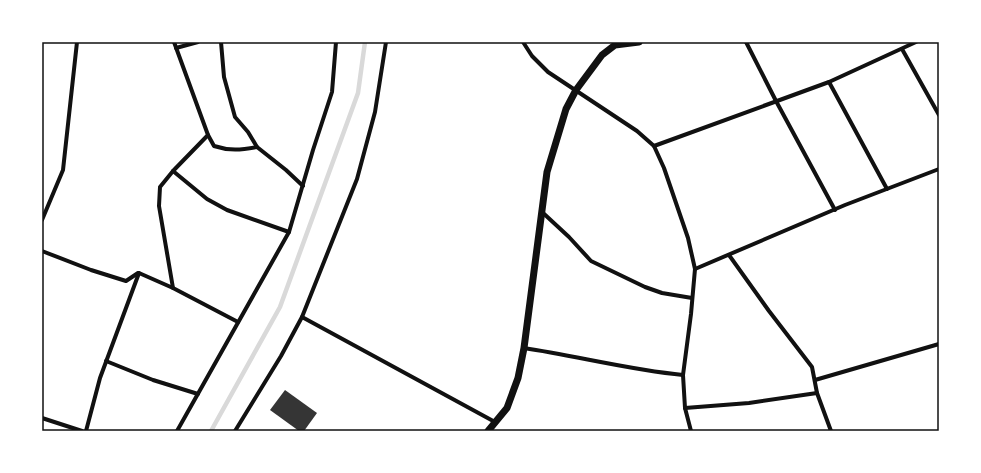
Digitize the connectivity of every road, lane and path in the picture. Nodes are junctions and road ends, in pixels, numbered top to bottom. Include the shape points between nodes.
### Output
1 (77, 42) edge
2 (174, 42) edge
3 (198, 42) edge
4 (221, 42) edge
5 (336, 42) edge
6 (386, 42) edge
7 (523, 42) edge
8 (638, 42) edge
9 (746, 42) edge
10 (916, 42) edge
11 (176, 48) junction
12 (902, 49) junction
13 (829, 82) junction
14 (576, 90) junction
15 (776, 101) junction
16 (939, 116) edge
17 (208, 135) junction
18 (654, 146) junction
19 (257, 147) junction
20 (939, 169) edge
21 (173, 171) junction
22 (303, 186) junction
23 (887, 189) junction
24 (835, 210) junction
25 (542, 212) junction
26 (42, 220) edge
27 (289, 232) junction
28 (42, 251) edge
29 (729, 255) junction
30 (695, 269) junction
31 (139, 273) junction
32 (173, 288) junction
33 (692, 298) junction
34 (302, 317) junction
35 (238, 322) junction
36 (939, 344) edge
37 (524, 348) junction
38 (106, 361) junction
39 (683, 375) junction
40 (815, 380) junction
41 (817, 393) junction
42 (198, 394) junction
43 (685, 408) junction
44 (42, 418) edge
45 (495, 422) junction
46 (82, 431) edge
47 (86, 431) edge
48 (177, 431) edge
49 (235, 431) edge
50 (488, 431) edge
51 (691, 431) edge
52 (831, 431) edge

1 - 26 street via 63,170
2 - 11 street
3 - 11 street
4 - 19 street via 224,77 234,117
5 - 22 street via 332,92
6 - 34 street via 375,112 357,179
7 - 14 street via 532,56 548,72
8 - 14 street via 615,45 602,55
9 - 15 street
10 - 12 street
11 - 17 street
12 - 13 street
12 - 16 street
13 - 15 street
13 - 23 street
14 - 18 street via 637,130
14 - 25 street via 566,109 547,172
15 - 18 street
15 - 24 street
17 - 19 street via 214,146 224,149 241,150
17 - 21 street
18 - 30 street via 688,238
19 - 22 street
20 - 23 street
21 - 27 street via 207,199 227,210
21 - 32 street via 160,187 159,206
22 - 27 street
23 - 24 street
24 - 29 street
25 - 33 street via 591,261 656,291
25 - 37 street
27 - 35 street
28 - 31 street via 126,281
29 - 30 street
29 - 40 street via 812,367
30 - 33 street
31 - 32 street
31 - 38 street
32 - 35 street
33 - 39 street
34 - 45 street
34 - 49 street
35 - 42 street
36 - 40 street
37 - 39 street
37 - 45 street via 518,378 507,408
38 - 42 street via 153,380
38 - 47 street
39 - 43 street
40 - 41 street
41 - 43 street via 749,403
41 - 52 street
42 - 48 street
43 - 51 street
44 - 46 street
45 - 50 street

